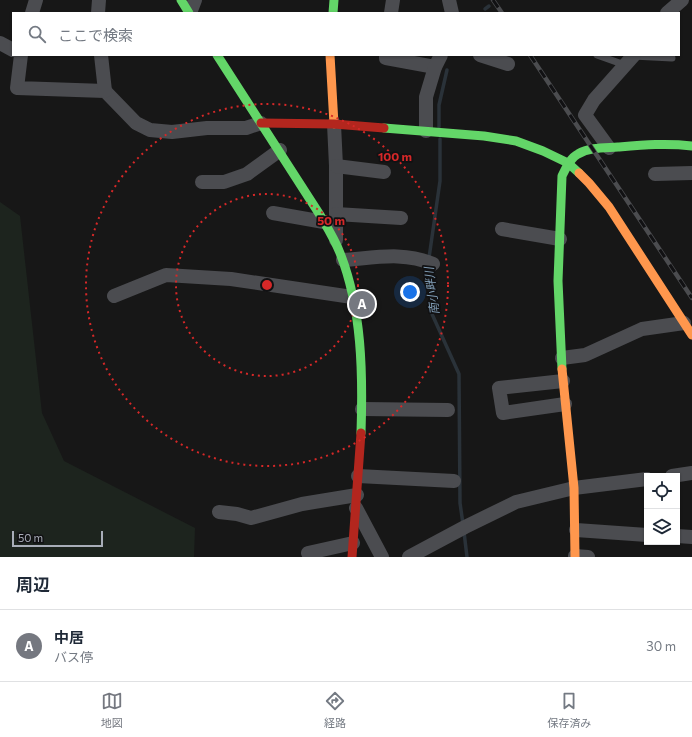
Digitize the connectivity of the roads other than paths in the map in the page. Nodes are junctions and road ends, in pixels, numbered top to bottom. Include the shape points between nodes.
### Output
1 (36, 0) edge
2 (99, 0) edge
3 (181, 0) edge
4 (195, 0) edge
5 (334, 0) edge
6 (393, 0) edge
7 (449, 0) edge
8 (682, 0) edge
9 (667, 7) edge
10 (32, 12) edge
11 (98, 12) edge
12 (189, 12) edge
13 (190, 12) edge
14 (333, 12) edge
15 (392, 12) edge
16 (452, 12) edge
17 (0, 43) edge
18 (12, 49) edge
19 (21, 56) edge
20 (101, 56) edge
21 (218, 56) edge
22 (330, 56) edge
23 (386, 56) edge
24 (483, 56) edge
25 (606, 56) edge
26 (672, 58) dead end
27 (631, 59) edge
28 (438, 61) edge
29 (508, 64) dead end
30 (105, 90) junction
31 (261, 123) junction
32 (334, 124) junction
33 (430, 131) junction
34 (692, 146) edge
35 (609, 148) junction
36 (280, 150) junction
37 (568, 163) junction
38 (336, 166) junction
39 (384, 172) dead end
40 (692, 173) edge
41 (655, 174) dead end
42 (202, 182) dead end
43 (273, 213) dead end
44 (336, 214) junction
45 (401, 218) dead end
46 (324, 222) junction
47 (502, 229) dead end
48 (560, 238) junction
49 (336, 244) junction
50 (343, 260) junction
51 (428, 262) dead end
52 (114, 296) dead end
53 (352, 297) junction
54 (690, 331) edge
55 (562, 358) junction
56 (563, 381) junction
57 (565, 404) junction
58 (362, 409) junction
59 (448, 410) dead end
60 (692, 473) edge
61 (680, 475) edge
62 (358, 476) junction
63 (644, 479) edge
64 (454, 481) dead end
65 (574, 488) junction
66 (356, 501) junction
67 (219, 512) dead end
68 (576, 530) junction
69 (644, 535) edge
70 (680, 536) edge
71 (692, 537) edge
72 (353, 550) edge
73 (308, 553) dead end
74 (382, 557) edge
75 (409, 557) edge
76 (579, 557) edge

1 - 10 street
2 - 11 street
3 - 12 street
4 - 13 street
5 - 14 street
6 - 15 street
7 - 16 street
8 - 9 street
17 - 18 street
19 - 30 street via 17,88
20 - 30 street
21 - 31 street
22 - 32 street
23 - 28 street
24 - 29 street
25 - 27 lane
26 - 27 lane
27 - 35 street via 594,100 585,115
28 - 33 street via 426,97
30 - 31 street via 136,122 150,130 172,132 207,128 246,128
31 - 32 street
31 - 36 street
32 - 33 street
32 - 38 street
33 - 37 street via 516,141
34 - 35 street via 661,144
35 - 37 street via 579,154
36 - 42 street via 247,174 224,182
36 - 46 street
37 - 48 street via 562,176
37 - 54 street via 589,183 609,208
38 - 39 street
38 - 44 street
40 - 41 street
43 - 46 street
44 - 45 street
44 - 49 street
46 - 49 street
47 - 48 street
48 - 55 street via 558,281
49 - 50 street
50 - 51 street via 410,256
50 - 53 street
52 - 53 street via 166,275 231,279
53 - 58 street via 359,326
54 - 55 street via 642,329 585,355
55 - 56 street
56 - 57 street
56 - 57 street via 499,388 503,413
57 - 65 street
58 - 59 street
58 - 62 street
60 - 61 street
62 - 64 street
62 - 66 street
63 - 65 street
65 - 68 street
65 - 75 street via 516,502
66 - 67 street via 302,504 251,518
66 - 72 street
66 - 74 street
68 - 69 street
68 - 76 street
70 - 71 street
72 - 73 street

